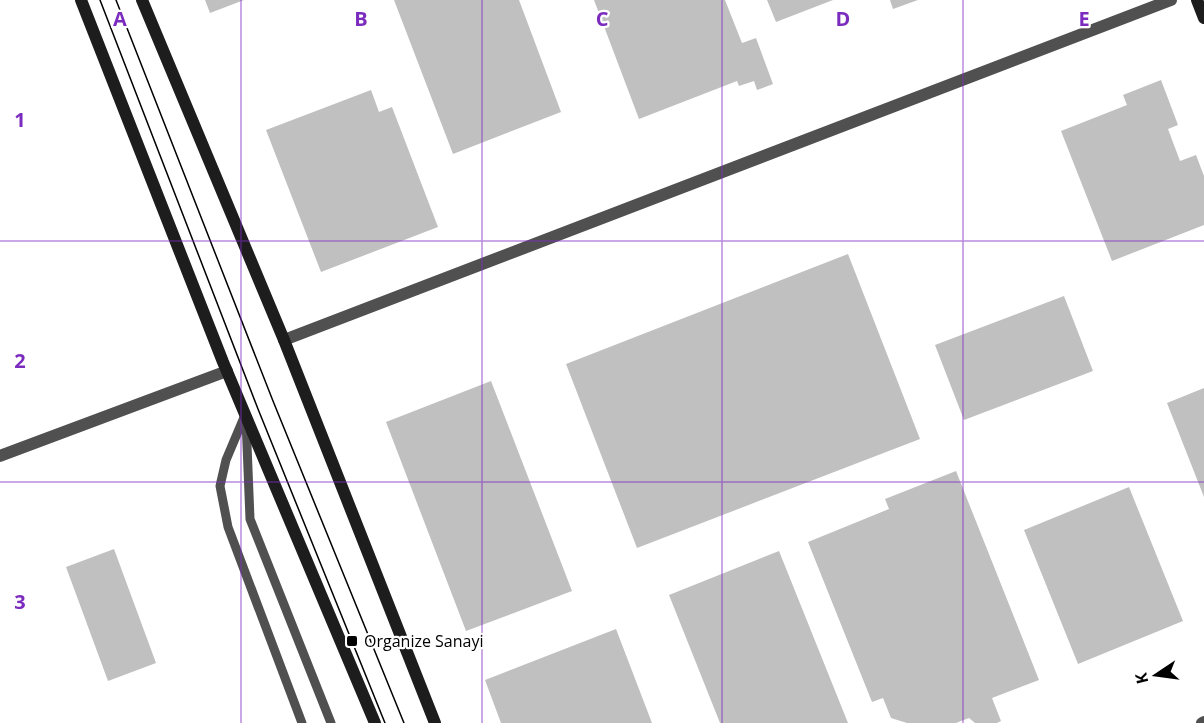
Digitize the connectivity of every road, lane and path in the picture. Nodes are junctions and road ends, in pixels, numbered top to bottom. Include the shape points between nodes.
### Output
1 (81, 0) edge
2 (142, 0) edge
3 (1171, 0) edge
4 (1197, 0) edge
5 (1204, 18) edge
6 (284, 340) junction
7 (227, 371) junction
8 (245, 415) junction
9 (0, 456) edge
10 (302, 723) edge
11 (332, 723) edge
12 (375, 723) edge
13 (435, 723) edge

1 - 7 main road
2 - 6 main road
3 - 6 street
4 - 5 main road
6 - 13 main road
7 - 8 main road
7 - 9 street
8 - 10 lane via 220,486 228,527
8 - 11 lane via 250,519
8 - 12 main road

